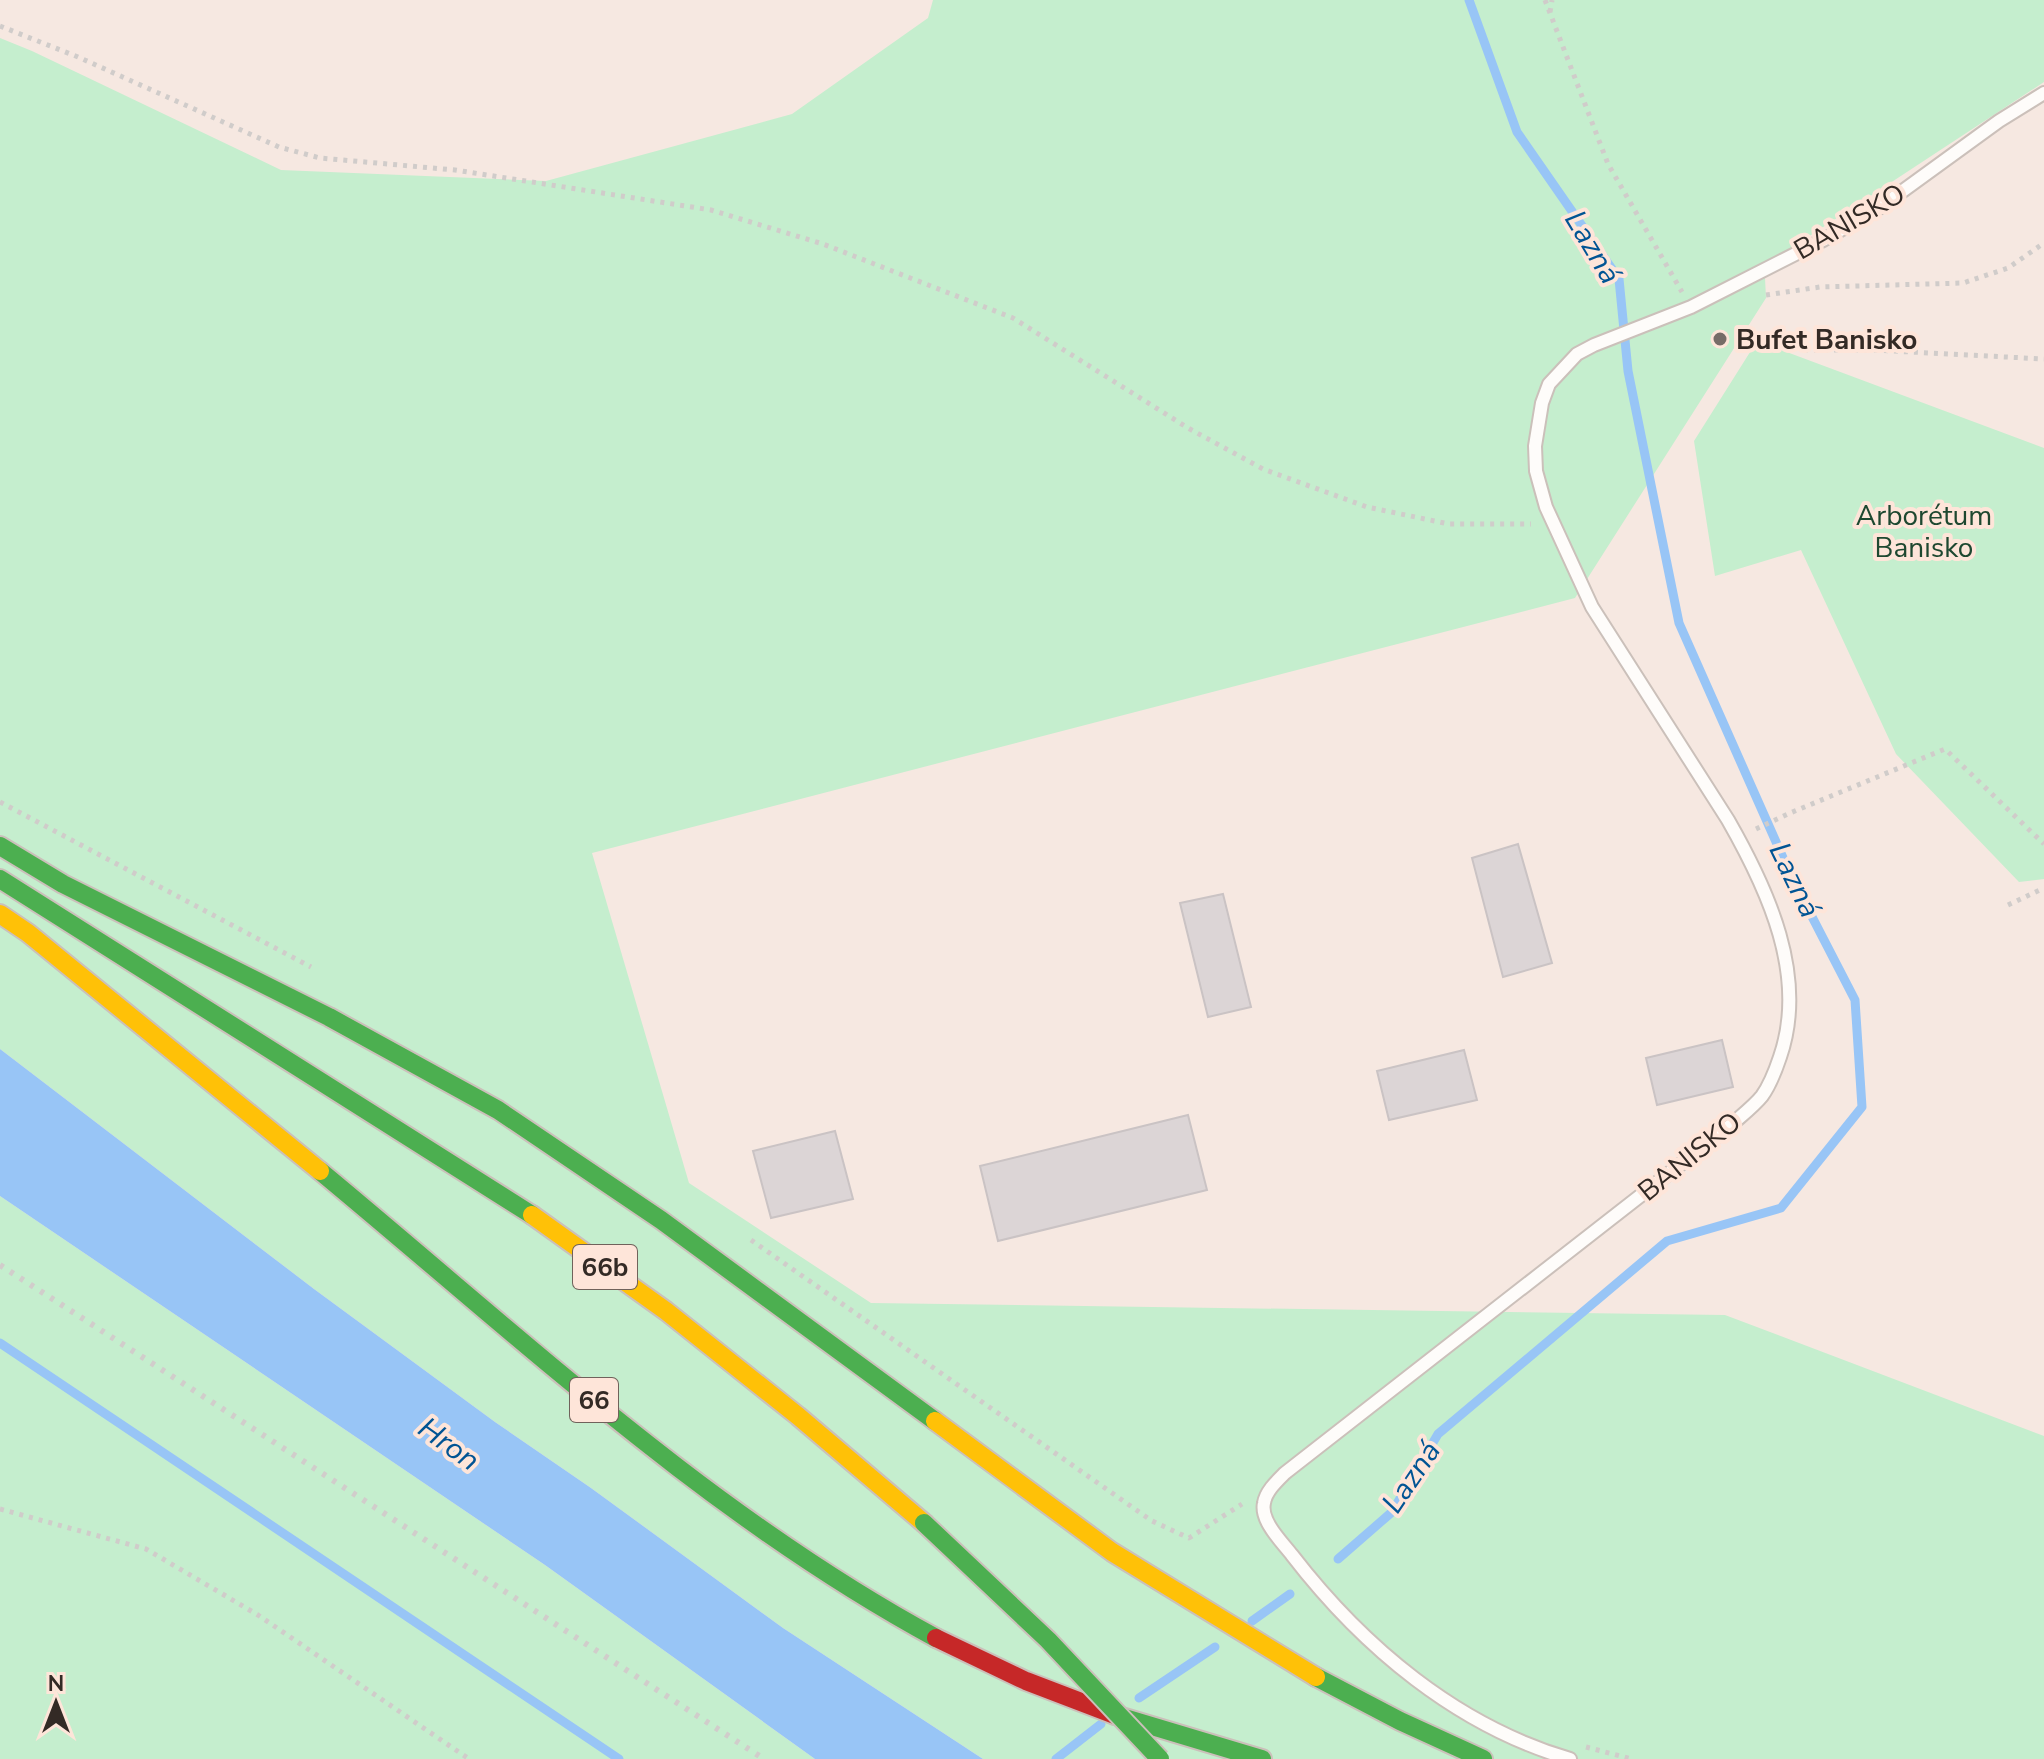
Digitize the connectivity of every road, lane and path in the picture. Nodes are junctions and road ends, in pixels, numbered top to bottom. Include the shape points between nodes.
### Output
1 (1545, 0) edge
2 (1552, 0) edge
3 (1550, 13) junction
4 (0, 26) edge
5 (2044, 93) edge
6 (2044, 243) edge
7 (1763, 296) dead end
8 (1691, 307) junction
9 (1804, 350) dead end
10 (2044, 359) edge
11 (1552, 524) junction
12 (1756, 830) dead end
13 (2044, 844) edge
14 (0, 846) edge
15 (0, 879) edge
16 (2044, 888) edge
17 (2008, 905) dead end
18 (0, 914) edge
19 (0, 1509) edge
20 (1577, 1745) dead end
21 (469, 1759) edge
22 (1160, 1759) edge
23 (1262, 1759) edge
24 (1483, 1759) edge
25 (1570, 1759) edge
26 (1632, 1759) edge

1 - 3 path
2 - 3 path
3 - 8 path via 1608,164
4 - 11 path via 279,147 320,158 455,170 711,210 823,244 1013,318 1263,469 1367,507 1449,524
5 - 8 lane, BANISKO via 1882,206
6 - 7 path via 2008,268 1963,283 1820,287
8 - 11 lane, BANISKO via 1577,354 1549,384 1537,425 1536,471
9 - 10 path
11 - 25 lane, BANISKO via 1592,607 1744,849 1778,928 1789,972 1787,1038 1763,1095 1731,1125 1285,1473 1263,1504 1272,1529 1305,1572 1399,1667 1468,1715
12 - 13 path via 1945,749
14 - 24 main road via 63,884 329,1017 498,1110 661,1220 1112,1552 1309,1673
15 - 22 main road, 66b, bridge via 521,1207 678,1320 924,1523 1048,1640
16 - 17 path
18 - 23 main road, 66 via 226,1091 751,1525 950,1646 1097,1709
19 - 21 path via 146,1549 258,1615
20 - 26 path

